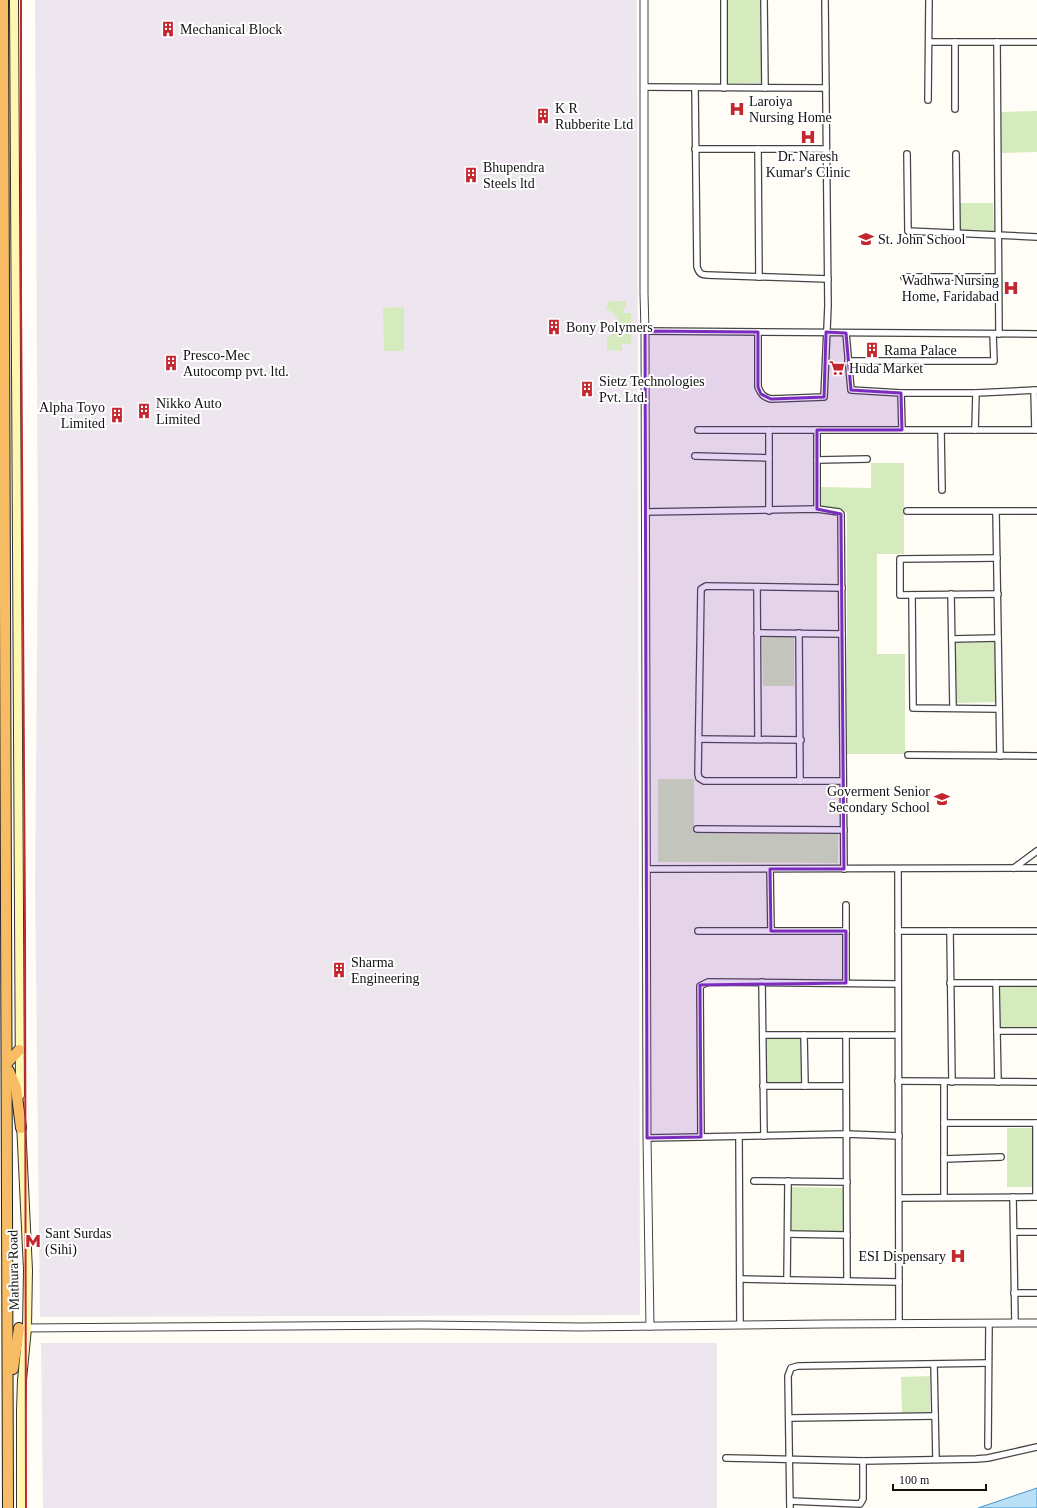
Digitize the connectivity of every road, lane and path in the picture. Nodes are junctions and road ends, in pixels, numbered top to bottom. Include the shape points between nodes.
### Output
1 (3, 0) edge
2 (14, 0) edge
3 (644, 0) edge
4 (724, 0) edge
5 (764, 0) edge
6 (825, 0) edge
7 (929, 0) edge
8 (929, 42) junction
9 (955, 42) junction
10 (997, 42) junction
11 (1037, 42) edge
12 (644, 87) junction
13 (695, 88) junction
14 (724, 88) junction
15 (765, 88) junction
16 (826, 88) junction
17 (928, 100) dead end
18 (955, 109) dead end
19 (695, 149) junction
20 (758, 149) junction
21 (826, 149) junction
22 (907, 154) dead end
23 (956, 154) dead end
24 (957, 233) junction
25 (998, 235) junction
26 (1037, 236) edge
27 (759, 277) junction
28 (904, 277) dead end
29 (828, 278) junction
30 (998, 278) junction
31 (645, 331) junction
32 (758, 332) junction
33 (826, 332) junction
34 (846, 333) junction
35 (996, 334) junction
36 (1037, 334) edge
37 (848, 361) junction
38 (1036, 390) edge
39 (901, 393) junction
40 (976, 393) junction
41 (698, 430) dead end
42 (770, 430) junction
43 (817, 430) junction
44 (902, 430) junction
45 (975, 430) junction
46 (1036, 430) edge
47 (941, 431) junction
48 (695, 456) dead end
49 (769, 458) junction
50 (867, 459) dead end
51 (817, 460) junction
52 (942, 490) dead end
53 (817, 509) junction
54 (769, 511) junction
55 (1037, 511) edge
56 (645, 512) junction
57 (907, 512) dead end
58 (996, 512) junction
59 (997, 558) junction
60 (757, 587) junction
61 (842, 588) junction
62 (951, 594) junction
63 (998, 594) junction
64 (912, 595) junction
65 (757, 633) junction
66 (799, 633) junction
67 (842, 634) junction
68 (952, 638) junction
69 (998, 638) junction
70 (953, 708) junction
71 (999, 709) junction
72 (699, 739) junction
73 (758, 739) junction
74 (801, 740) junction
75 (908, 755) dead end
76 (1000, 756) junction
77 (1037, 756) edge
78 (800, 781) junction
79 (843, 781) junction
80 (697, 829) dead end
81 (844, 830) junction
82 (1037, 851) edge
83 (1014, 868) junction
84 (1037, 868) edge
85 (646, 869) junction
86 (770, 869) junction
87 (844, 870) junction
88 (898, 870) junction
89 (846, 905) dead end
90 (698, 931) dead end
91 (771, 931) junction
92 (846, 931) junction
93 (898, 931) junction
94 (950, 931) junction
95 (1037, 931) edge
96 (762, 982) junction
97 (846, 983) junction
98 (950, 983) junction
99 (996, 983) junction
100 (1037, 983) edge
101 (898, 984) junction
102 (997, 1031) junction
103 (1037, 1031) edge
104 (763, 1035) junction
105 (804, 1035) junction
106 (846, 1035) junction
107 (898, 1035) junction
108 (19, 1050) junction
109 (7, 1065) junction
110 (898, 1081) junction
111 (944, 1082) junction
112 (952, 1082) junction
113 (998, 1082) junction
114 (1037, 1082) edge
115 (763, 1086) junction
116 (805, 1086) junction
117 (846, 1086) junction
118 (944, 1123) junction
119 (1036, 1123) edge
120 (21, 1128) junction
121 (846, 1134) junction
122 (739, 1136) junction
123 (764, 1136) junction
124 (899, 1136) junction
125 (701, 1137) junction
126 (647, 1138) junction
127 (1001, 1157) dead end
128 (944, 1159) junction
129 (754, 1181) dead end
130 (788, 1181) junction
131 (847, 1182) junction
132 (944, 1197) junction
133 (1013, 1197) junction
134 (1036, 1197) edge
135 (900, 1198) junction
136 (1014, 1232) junction
137 (1037, 1232) edge
138 (788, 1234) junction
139 (847, 1235) junction
140 (740, 1279) junction
141 (787, 1280) junction
142 (847, 1281) junction
143 (899, 1282) junction
144 (1014, 1293) junction
145 (1037, 1293) edge
146 (989, 1323) junction
147 (1015, 1323) junction
148 (1037, 1323) edge
149 (899, 1324) junction
150 (740, 1325) junction
151 (650, 1326) junction
152 (8, 1328) junction
153 (23, 1328) junction
154 (988, 1363) junction
155 (934, 1365) junction
156 (8, 1407) junction
157 (935, 1416) junction
158 (790, 1418) junction
159 (988, 1446) dead end
160 (1037, 1447) edge
161 (726, 1458) dead end
162 (936, 1459) junction
163 (790, 1460) junction
164 (863, 1461) junction
165 (790, 1501) junction
166 (8, 1508) edge
167 (21, 1508) edge
168 (790, 1508) edge

1 - 109 highway, Mathura Road
2 - 108 main road, Mathura Road
3 - 12 street
4 - 14 street
5 - 15 street
6 - 16 street
7 - 8 street
8 - 9 street
8 - 17 street
9 - 10 street
9 - 18 street
10 - 11 street
10 - 25 street
12 - 13 street
12 - 31 street
13 - 14 street
13 - 19 street
14 - 15 street
15 - 16 street
16 - 21 street
19 - 20 street
19 - 27 street via 699,272 702,275
20 - 21 street
20 - 27 street
21 - 29 street
22 - 24 street via 908,231
23 - 24 street
24 - 25 street
25 - 26 street
25 - 30 street
27 - 29 street
28 - 30 street
29 - 33 street
30 - 35 street
31 - 32 street
31 - 56 street
32 - 33 street
32 - 33 street via 758,387 761,394 771,399 824,397
33 - 34 street
34 - 35 street
34 - 37 street
35 - 36 street
35 - 37 street via 994,361
37 - 39 street via 851,390
38 - 40 street
38 - 46 street
39 - 40 street
39 - 44 street
40 - 45 street
41 - 42 street
42 - 43 street
42 - 49 street
43 - 44 street
43 - 51 street
44 - 47 street
45 - 46 street
45 - 47 street
47 - 52 street
48 - 49 street
49 - 54 street
50 - 51 street
51 - 53 street
53 - 54 street
53 - 61 street via 841,514
54 - 56 street
55 - 58 street
56 - 85 street
57 - 58 street
58 - 59 street
59 - 63 street
59 - 64 street via 900,559 900,595
60 - 61 street
60 - 65 street
60 - 72 street via 706,586 700,589
61 - 67 street
62 - 63 street
62 - 64 street
62 - 68 street
63 - 69 street
64 - 70 street via 912,708
65 - 66 street
65 - 73 street
66 - 67 street
66 - 74 street
67 - 79 street
68 - 69 street
68 - 70 street
69 - 71 street
70 - 71 street
71 - 76 street
72 - 73 street
72 - 78 street via 698,774 701,780
73 - 74 street
74 - 78 street
75 - 76 street
76 - 77 street
78 - 79 street
79 - 81 street
80 - 81 street
81 - 87 street
82 - 83 street
83 - 84 street
83 - 88 street
85 - 86 street
85 - 126 street
86 - 87 street
86 - 91 street
87 - 88 street
88 - 93 street
89 - 92 street
90 - 91 street
91 - 92 street
92 - 97 street
93 - 94 street
93 - 101 street
94 - 95 street
94 - 98 street
96 - 97 street
96 - 104 street
96 - 125 street via 708,982 700,986
97 - 101 street
98 - 99 street
98 - 112 street
99 - 100 street
99 - 102 street
101 - 107 street
102 - 103 street
102 - 113 street
104 - 105 street
104 - 115 street
105 - 106 street
105 - 116 street
106 - 107 street
106 - 117 street
107 - 110 street
108 - 109 highway
108 - 120 main road, Mathura Road
109 - 120 highway via 16,1088
109 - 152 highway, Mathura Road
110 - 111 street
110 - 124 street
111 - 112 street
111 - 118 street
112 - 113 street
113 - 114 street
115 - 116 street
115 - 123 street
116 - 117 street
117 - 121 street
118 - 119 street
118 - 128 street
119 - 134 street
120 - 153 main road, Mathura Road via 28,1270
121 - 123 street
121 - 124 street
121 - 131 street
122 - 123 street
122 - 125 street
122 - 140 street
124 - 135 street
125 - 126 street
126 - 151 street
127 - 128 street
128 - 132 street
129 - 130 street
130 - 131 street
130 - 138 street
131 - 139 street
132 - 133 street
132 - 135 street
133 - 134 street
133 - 136 street
135 - 143 street
136 - 137 street
136 - 144 street
138 - 139 street
138 - 141 street
139 - 142 street
140 - 141 street
140 - 150 street
141 - 142 street
142 - 143 street
143 - 149 street
144 - 145 street
144 - 147 street
146 - 147 street
146 - 149 street
146 - 154 street
147 - 148 street
149 - 150 street
150 - 151 street
151 - 153 street
152 - 153 street
152 - 156 highway, Mathura Road
153 - 156 highway
153 - 167 main road, Mathura Road
154 - 155 street
154 - 159 street
155 - 157 street
155 - 158 street via 793,1367 788,1376
156 - 166 highway, Mathura Road
157 - 158 street
157 - 162 street
158 - 163 street
160 - 162 street via 988,1458
161 - 163 street
162 - 164 street
163 - 164 street
163 - 165 street
164 - 165 street via 863,1499 860,1504
165 - 168 street

